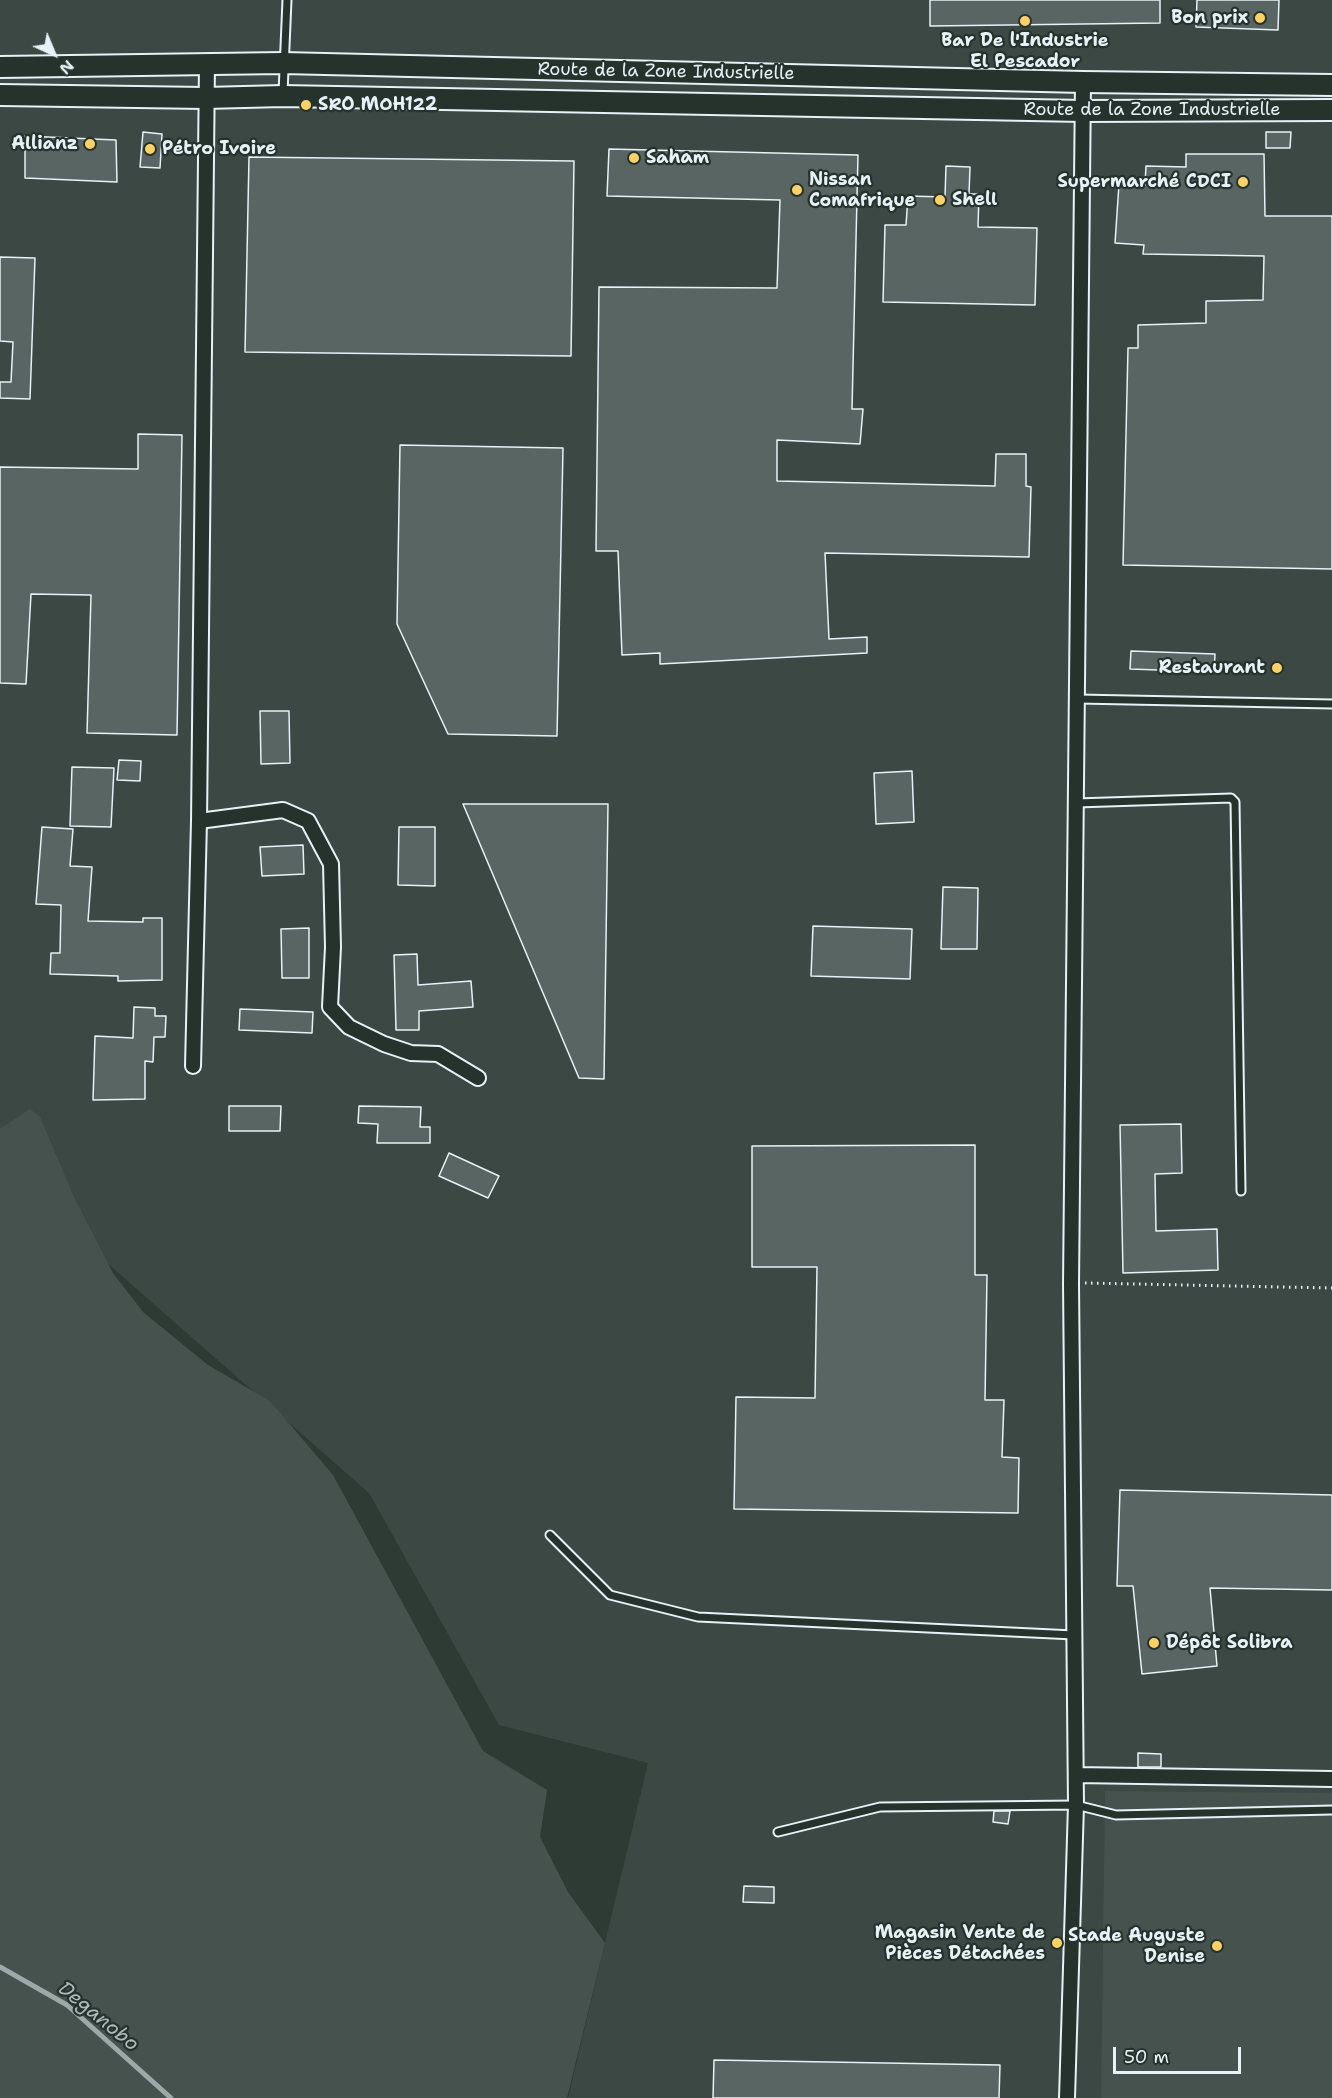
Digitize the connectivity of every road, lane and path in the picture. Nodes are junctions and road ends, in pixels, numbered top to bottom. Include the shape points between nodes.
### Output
1 (287, 0) edge
2 (283, 63) junction
3 (207, 64) junction
4 (0, 67) edge
5 (1083, 82) junction
6 (1332, 85) edge
7 (0, 94) edge
8 (283, 96) junction
9 (206, 98) junction
10 (1332, 110) edge
11 (1083, 111) junction
12 (1078, 699) junction
13 (1332, 704) edge
14 (1076, 802) junction
15 (199, 821) junction
16 (193, 1066) dead end
17 (478, 1078) dead end
18 (1241, 1191) dead end
19 (1071, 1283) junction
20 (1332, 1288) edge
21 (550, 1536) dead end
22 (1074, 1635) junction
23 (1077, 1775) junction
24 (1332, 1779) edge
25 (1076, 1805) junction
26 (1332, 1810) edge
27 (778, 1833) dead end
28 (1068, 2098) edge

1 - 2 lane
2 - 3 main road, Route de la Zone Industrielle
2 - 5 main road, Route de la Zone Industrielle
2 - 8 lane
3 - 4 main road, Route de la Zone Industrielle
3 - 9 street
5 - 6 main road, Route de la Zone Industrielle
5 - 11 street
7 - 9 main road, Route de la Zone Industrielle
8 - 9 main road, Route de la Zone Industrielle
8 - 11 main road, Route de la Zone Industrielle
9 - 15 street
10 - 11 main road, Route de la Zone Industrielle
11 - 12 street
12 - 13 lane
12 - 14 street
14 - 18 lane via 1231,798 1235,802
14 - 19 street
15 - 16 street
15 - 17 street via 283,810 308,821 331,864 330,1007 349,1027 375,1040 411,1053 438,1054
19 - 20 path
19 - 22 street
21 - 22 lane via 610,1595 698,1617
22 - 23 street
23 - 24 street
23 - 25 street
25 - 26 lane via 1116,1815
25 - 27 lane via 880,1807
25 - 28 street

